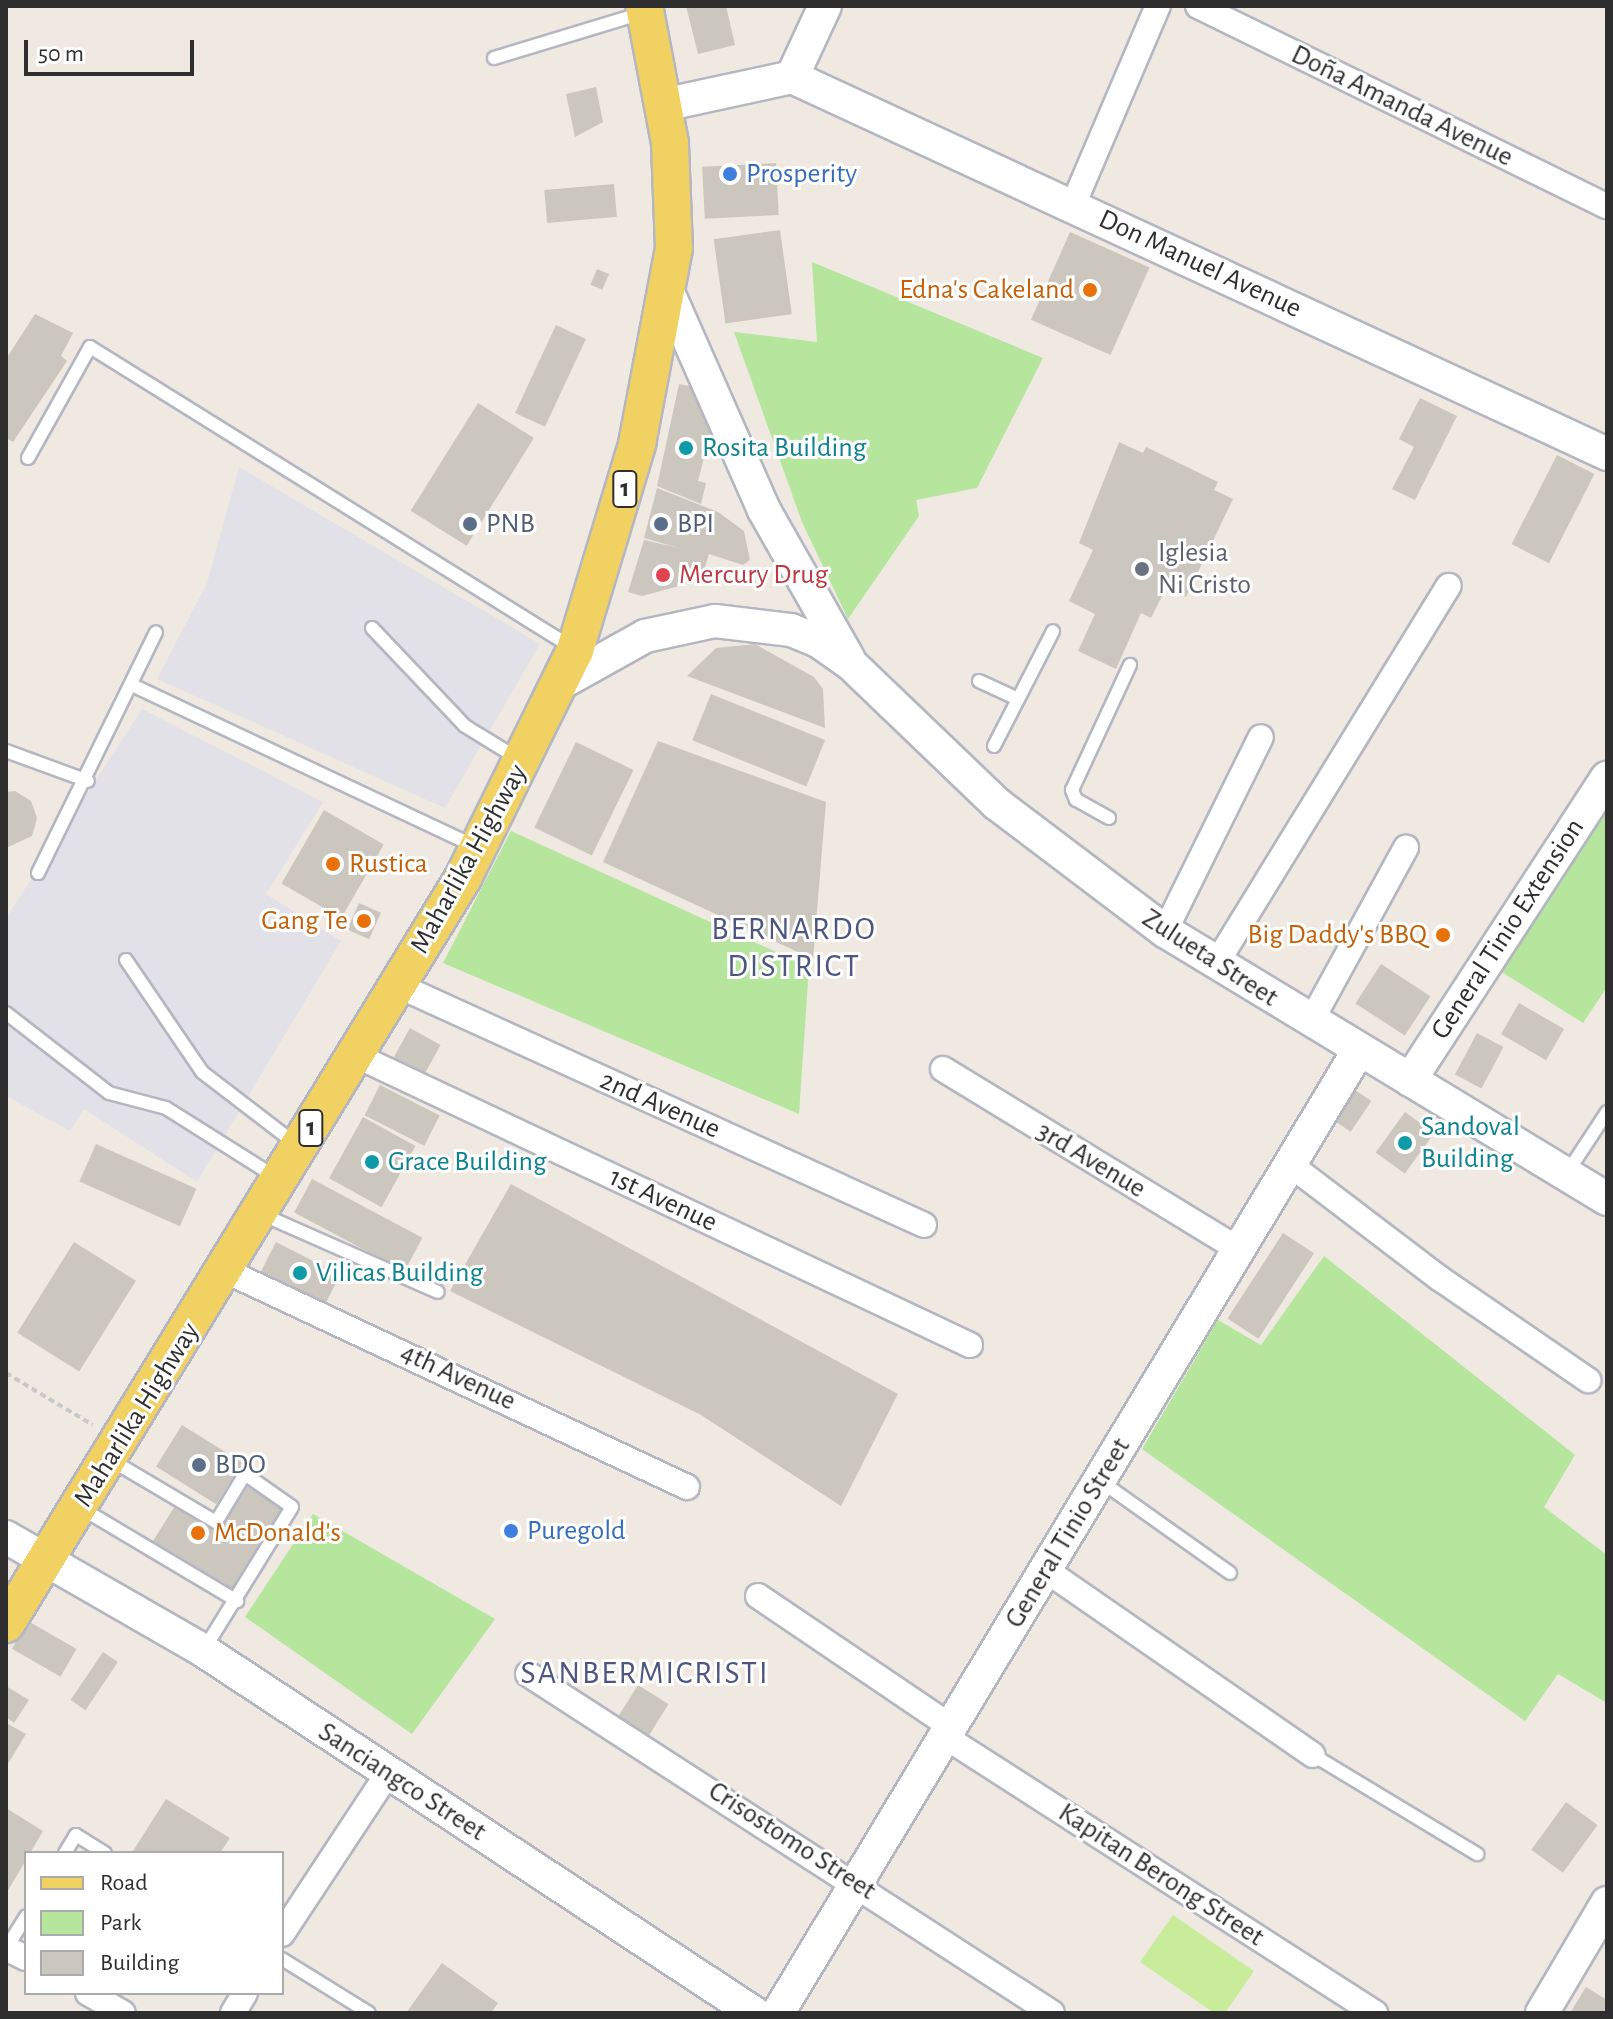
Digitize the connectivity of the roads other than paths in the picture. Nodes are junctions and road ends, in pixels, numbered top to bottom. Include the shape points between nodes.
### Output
1 (825, 6) edge
2 (1158, 6) edge
3 (1198, 6) edge
4 (644, 9) edge
5 (494, 58) dead end
6 (792, 77) junction
7 (663, 105) junction
8 (1073, 205) junction
9 (1607, 206) edge
10 (667, 290) junction
11 (1607, 454) edge
12 (28, 458) dead end
13 (1449, 586) dead end
14 (372, 628) dead end
15 (1053, 631) dead end
16 (156, 632) dead end
17 (575, 650) junction
18 (851, 664) junction
19 (1130, 665) dead end
20 (979, 681) dead end
21 (561, 683) junction
22 (132, 685) junction
23 (1018, 699) junction
24 (1261, 737) dead end
25 (994, 746) dead end
26 (6, 751) edge
27 (523, 762) junction
28 (1607, 778) edge
29 (88, 781) junction
30 (1109, 818) dead end
31 (478, 848) junction
32 (1406, 848) dead end
33 (38, 873) dead end
34 (1165, 931) junction
35 (126, 960) dead end
36 (1216, 964) junction
37 (397, 985) junction
38 (6, 1013) edge
39 (1310, 1023) junction
40 (1357, 1053) junction
41 (355, 1055) junction
42 (943, 1069) dead end
43 (1410, 1080) junction
44 (1607, 1112) edge
45 (300, 1147) junction
46 (1292, 1166) junction
47 (1566, 1174) junction
48 (280, 1180) junction
49 (1607, 1199) edge
50 (259, 1213) junction
51 (924, 1225) dead end
52 (1239, 1250) junction
53 (226, 1271) junction
54 (438, 1292) dead end
55 (970, 1345) dead end
56 (1588, 1380) dead end
57 (116, 1450) junction
58 (1099, 1479) junction
59 (687, 1487) dead end
60 (79, 1507) junction
61 (6, 1537) edge
62 (44, 1564) junction
63 (1047, 1571) junction
64 (1230, 1573) dead end
65 (758, 1596) dead end
66 (237, 1601) junction
67 (6, 1624) edge
68 (204, 1651) junction
69 (528, 1674) dead end
70 (950, 1733) junction
71 (1313, 1755) joint
72 (388, 1773) junction
73 (66, 1851) edge
74 (102, 1851) edge
75 (1477, 1854) dead end
76 (854, 1880) junction
77 (1607, 1903) edge
78 (24, 1919) edge
79 (284, 1931) edge
80 (6, 1948) edge
81 (24, 1957) edge
82 (284, 1960) edge
83 (92, 1995) edge
84 (244, 1995) edge
85 (123, 2013) edge
86 (233, 2013) edge
87 (369, 2013) edge
88 (754, 2013) edge
89 (778, 2013) edge
90 (1052, 2013) edge
91 (1375, 2013) edge
92 (1542, 2013) edge

1 - 6 street
2 - 8 street
3 - 9 street, Doña Amanda Avenue
4 - 5 lane
4 - 7 main road, Maharlika Highway / 1
6 - 7 street
6 - 8 street, Don Manuel Avenue
7 - 10 main road, Maharlika Highway / 1 via 675,202
8 - 11 street, Don Manuel Avenue
10 - 17 main road, Maharlika Highway / 1 via 637,444
10 - 18 street, Zulueta Street via 764,510
12 - 17 lane via 90,347
13 - 36 street
14 - 27 lane via 465,726
15 - 23 lane
16 - 22 lane
17 - 21 main road, Maharlika Highway / 1
18 - 21 street, Zulueta Street via 791,630 715,621 645,636
18 - 34 street, Zulueta Street via 997,804
19 - 30 lane via 1072,790 1076,800
20 - 23 lane
21 - 27 main road, Maharlika Highway / 1
22 - 29 lane
22 - 31 lane
23 - 25 lane
24 - 34 street
26 - 29 lane
27 - 31 main road, Maharlika Highway / 1
28 - 43 street, General Tinio Extension
29 - 33 lane
31 - 37 main road, Maharlika Highway / 1
32 - 39 street
34 - 36 street, Zulueta Street
35 - 45 lane via 202,1072
36 - 39 street, Zulueta Street
37 - 41 main road, Maharlika Highway / 1
37 - 51 street, 2nd Avenue
38 - 48 lane via 109,1093 166,1108
39 - 40 street, Zulueta Street
40 - 43 street, Zulueta Street
40 - 46 street, General Tinio Street
41 - 45 main road, Maharlika Highway / 1
41 - 55 street, 1st Avenue
42 - 52 street, 3rd Avenue
43 - 47 street, Zulueta Street
44 - 47 lane
45 - 48 main road, Maharlika Highway / 1
46 - 52 street, General Tinio Street
46 - 56 street via 1439,1278
47 - 49 street, Zulueta Street
48 - 50 main road, Maharlika Highway / 1
50 - 53 main road, Maharlika Highway / 1
50 - 54 lane
52 - 58 street, General Tinio Street
53 - 57 main road, Maharlika Highway / 1
53 - 59 street, 4th Avenue
57 - 60 main road, Maharlika Highway / 1
57 - 66 lane via 216,1522 245,1474 292,1507
58 - 63 street, General Tinio Street
58 - 64 lane
60 - 62 main road, Maharlika Highway / 1
60 - 66 lane
61 - 62 street, Sanciangco Street
62 - 67 main road, Maharlika Highway / 1
62 - 68 street, Sanciangco Street
63 - 70 street, General Tinio Street
63 - 71 street
65 - 70 street, Kapitan Berong Street
66 - 68 lane
68 - 72 street, Sanciangco Street
69 - 76 street, Crisostomo Street
70 - 76 street, General Tinio Street
70 - 91 street, Kapitan Berong Street
71 - 75 lane
72 - 79 street
72 - 88 street, Sanciangco Street
73 - 74 lane via 76,1835
76 - 89 street, General Tinio Street
76 - 90 street, Crisostomo Street
77 - 92 street
78 - 80 lane
80 - 81 street
82 - 87 lane
83 - 85 street
84 - 86 street

